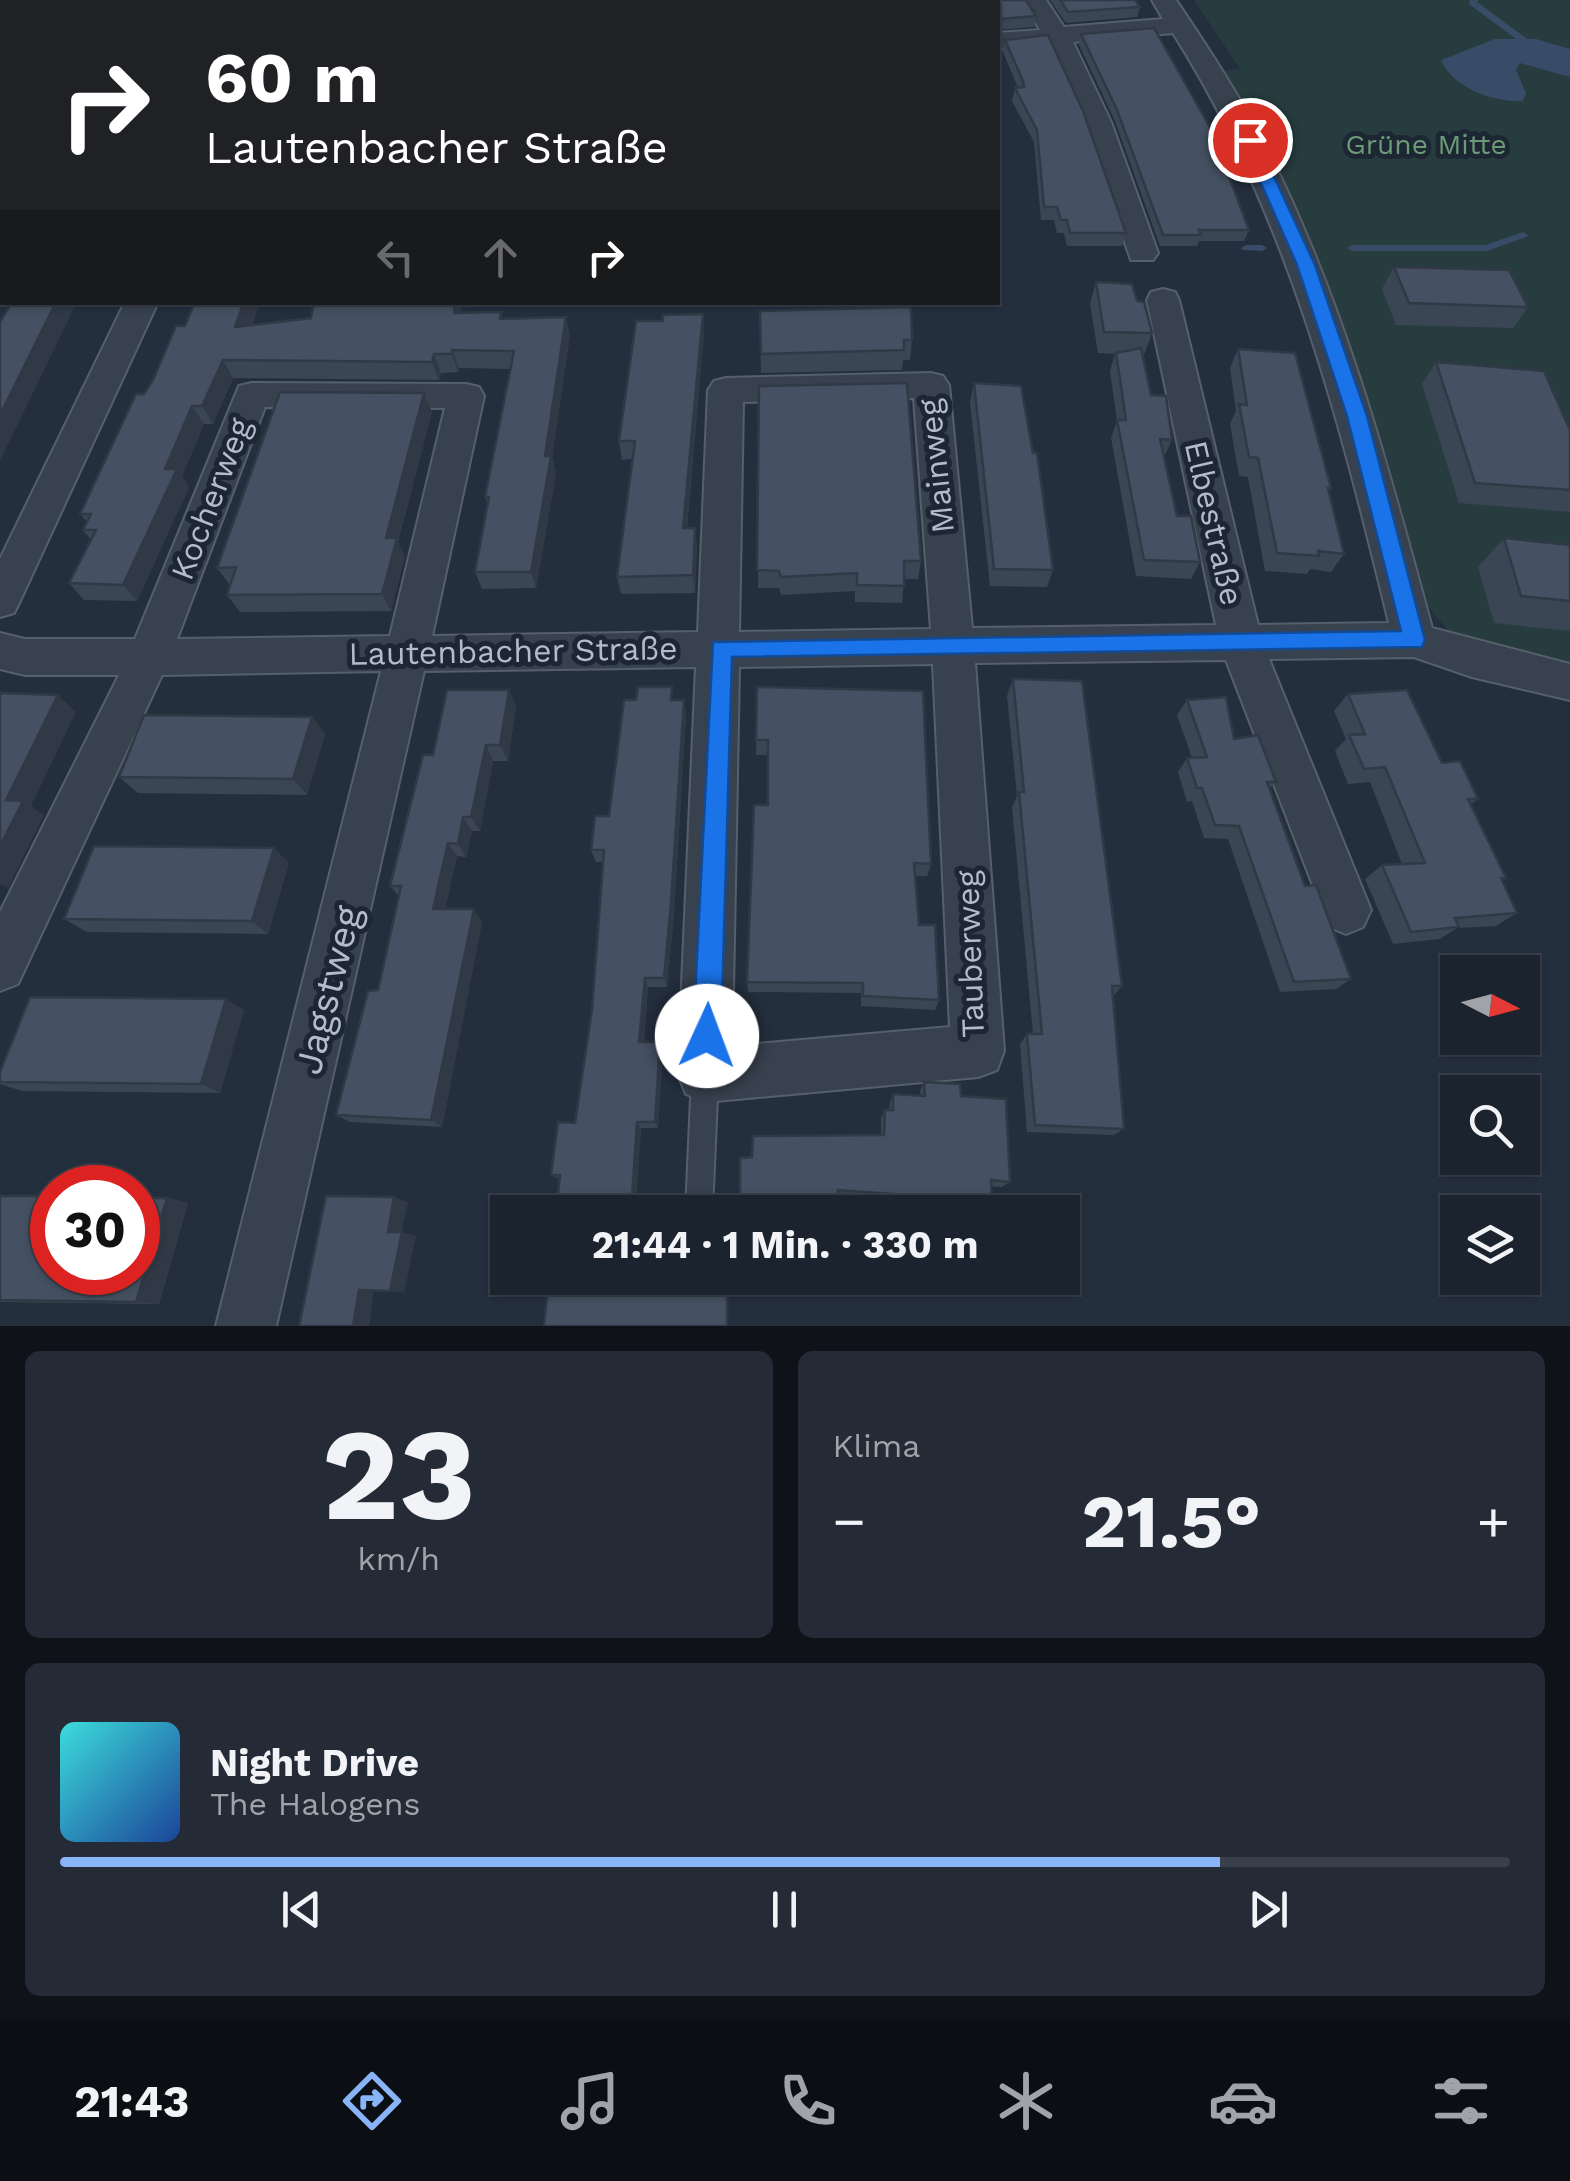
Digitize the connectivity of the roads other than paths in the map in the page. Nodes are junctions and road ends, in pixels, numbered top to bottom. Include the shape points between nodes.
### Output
1 (1034, 0) edge
2 (1164, 0) edge
3 (1180, 25) junction
4 (1058, 36) junction
5 (1000, 41) edge
6 (1142, 253) dead end
7 (1163, 300) dead end
8 (141, 305) edge
9 (0, 602) edge
10 (1414, 640) junction
11 (1241, 643) junction
12 (954, 646) junction
13 (720, 648) junction
14 (0, 651) edge
15 (406, 653) junction
16 (150, 657) junction
17 (1570, 682) edge
18 (1346, 910) dead end
19 (0, 966) edge
20 (705, 1075) junction
21 (700, 1195) edge
22 (246, 1326) edge

1 - 4 street
2 - 3 street
3 - 4 street
3 - 10 street via 1250,140 1306,265 1357,416
4 - 5 street
4 - 6 street via 1110,152
7 - 11 street, Elbestraße
8 - 9 street
10 - 11 street, Lautenbacher Straße
10 - 17 street, Lautenbacher Straße
11 - 12 street, Lautenbacher Straße
11 - 18 street, Elbestraße
12 - 13 street, Lautenbacher Straße
12 - 13 street, Mainweg via 931,385 726,390
12 - 20 street, Tauberweg via 978,1051
13 - 15 street, Lautenbacher Straße
13 - 20 street
14 - 16 street, Lautenbacher Straße via 25,658
15 - 16 street, Lautenbacher Straße
15 - 16 street, Kocherweg via 466,396 252,394
15 - 22 street, Jagstweg
16 - 19 street
20 - 21 lane

